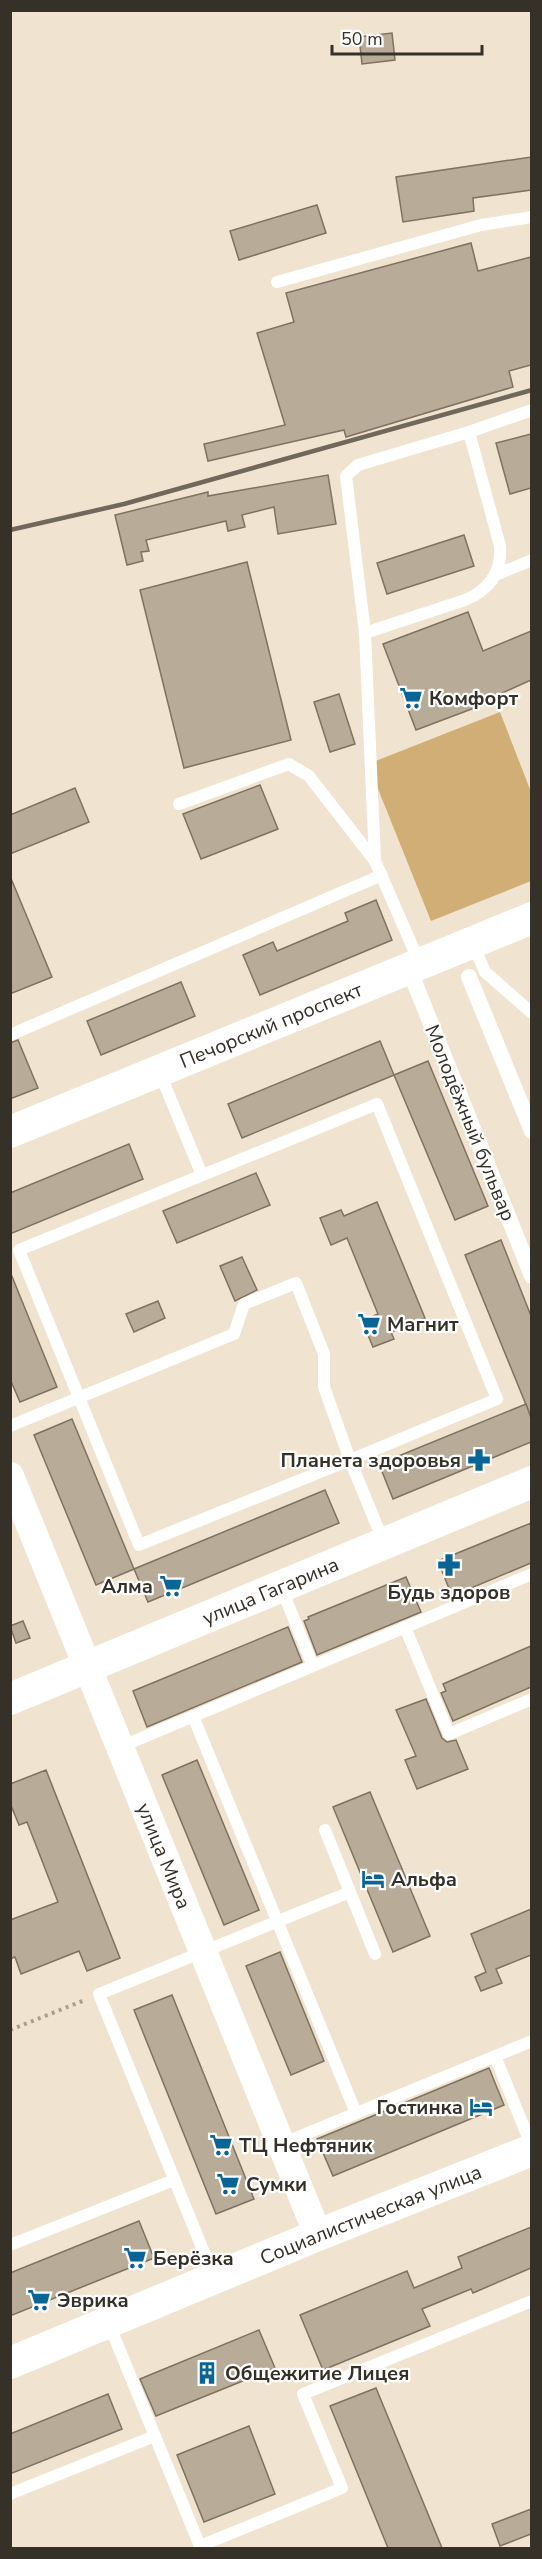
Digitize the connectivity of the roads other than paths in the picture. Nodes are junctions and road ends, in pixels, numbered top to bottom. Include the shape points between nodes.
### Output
1 (531, 217) edge
2 (277, 282) dead end
3 (531, 410) edge
4 (469, 432) junction
5 (531, 561) edge
6 (498, 574) junction
7 (365, 633) junction
8 (178, 804) dead end
9 (375, 861) junction
10 (382, 875) junction
11 (531, 918) edge
12 (472, 943) junction
13 (414, 967) junction
14 (469, 977) dead end
15 (531, 1013) edge
16 (10, 1035) edge
17 (159, 1071) junction
18 (531, 1131) edge
19 (10, 1132) edge
20 (202, 1175) junction
21 (531, 1276) edge
22 (79, 1398) junction
23 (10, 1426) edge
24 (350, 1460) junction
25 (10, 1476) edge
26 (531, 1482) edge
27 (384, 1544) junction
28 (531, 1574) edge
29 (281, 1587) junction
30 (405, 1627) junction
31 (313, 1666) junction
32 (87, 1667) junction
33 (531, 1698) edge
34 (10, 1699) edge
35 (194, 1716) junction
36 (120, 1747) junction
37 (325, 1830) dead end
38 (350, 1892) junction
39 (277, 1921) junction
40 (203, 1952) junction
41 (375, 1954) dead end
42 (531, 2041) edge
43 (495, 2056) junction
44 (356, 2113) junction
45 (280, 2144) junction
46 (531, 2149) edge
47 (174, 2180) junction
48 (318, 2235) junction
49 (10, 2245) edge
50 (214, 2278) junction
51 (531, 2301) edge
52 (109, 2322) junction
53 (10, 2363) edge
54 (155, 2436) junction
55 (10, 2494) edge

1 - 2 lane via 481,225
3 - 4 lane
4 - 6 lane via 500,546
4 - 7 lane via 357,465 346,476
5 - 6 lane
6 - 7 lane via 477,595
7 - 9 lane
8 - 9 lane via 289,764 309,776
9 - 10 lane
10 - 13 lane
10 - 16 lane
11 - 12 main road, Печорский проспект
12 - 13 main road, Печорский проспект
12 - 15 lane via 485,972
13 - 17 main road, Печорский проспект
13 - 21 street, Молодёжный бульвар
14 - 18 street
17 - 19 main road, Печорский проспект
17 - 20 lane
20 - 22 lane via 19,1250
20 - 24 lane via 377,1104 497,1399
22 - 23 lane
22 - 24 lane via 139,1545
22 - 24 lane via 234,1334 244,1304 296,1283 324,1354 324,1387
24 - 27 lane
25 - 32 street, улица Мира
26 - 27 main road, улица Гагарина
27 - 29 main road, улица Гагарина
28 - 30 lane
29 - 31 lane
29 - 32 main road, улица Гагарина
30 - 31 lane
30 - 33 lane via 449,1734
31 - 35 lane
32 - 34 main road, улица Гагарина
32 - 36 street, улица Мира
35 - 36 lane
35 - 39 lane
36 - 40 street, улица Мира
37 - 38 lane
38 - 39 lane
38 - 41 lane
39 - 40 lane
39 - 44 lane
40 - 45 street, улица Мира
40 - 47 lane via 99,1994
42 - 43 lane
43 - 44 lane
43 - 46 lane
44 - 45 lane
45 - 48 street, улица Мира
46 - 48 main road, Социалистическая улица
47 - 49 lane
47 - 50 lane
48 - 50 main road, Социалистическая улица
50 - 52 main road, Социалистическая улица
51 - 54 lane via 303,2394 342,2488 200,2546
52 - 53 main road, Социалистическая улица
52 - 54 lane
54 - 55 lane

